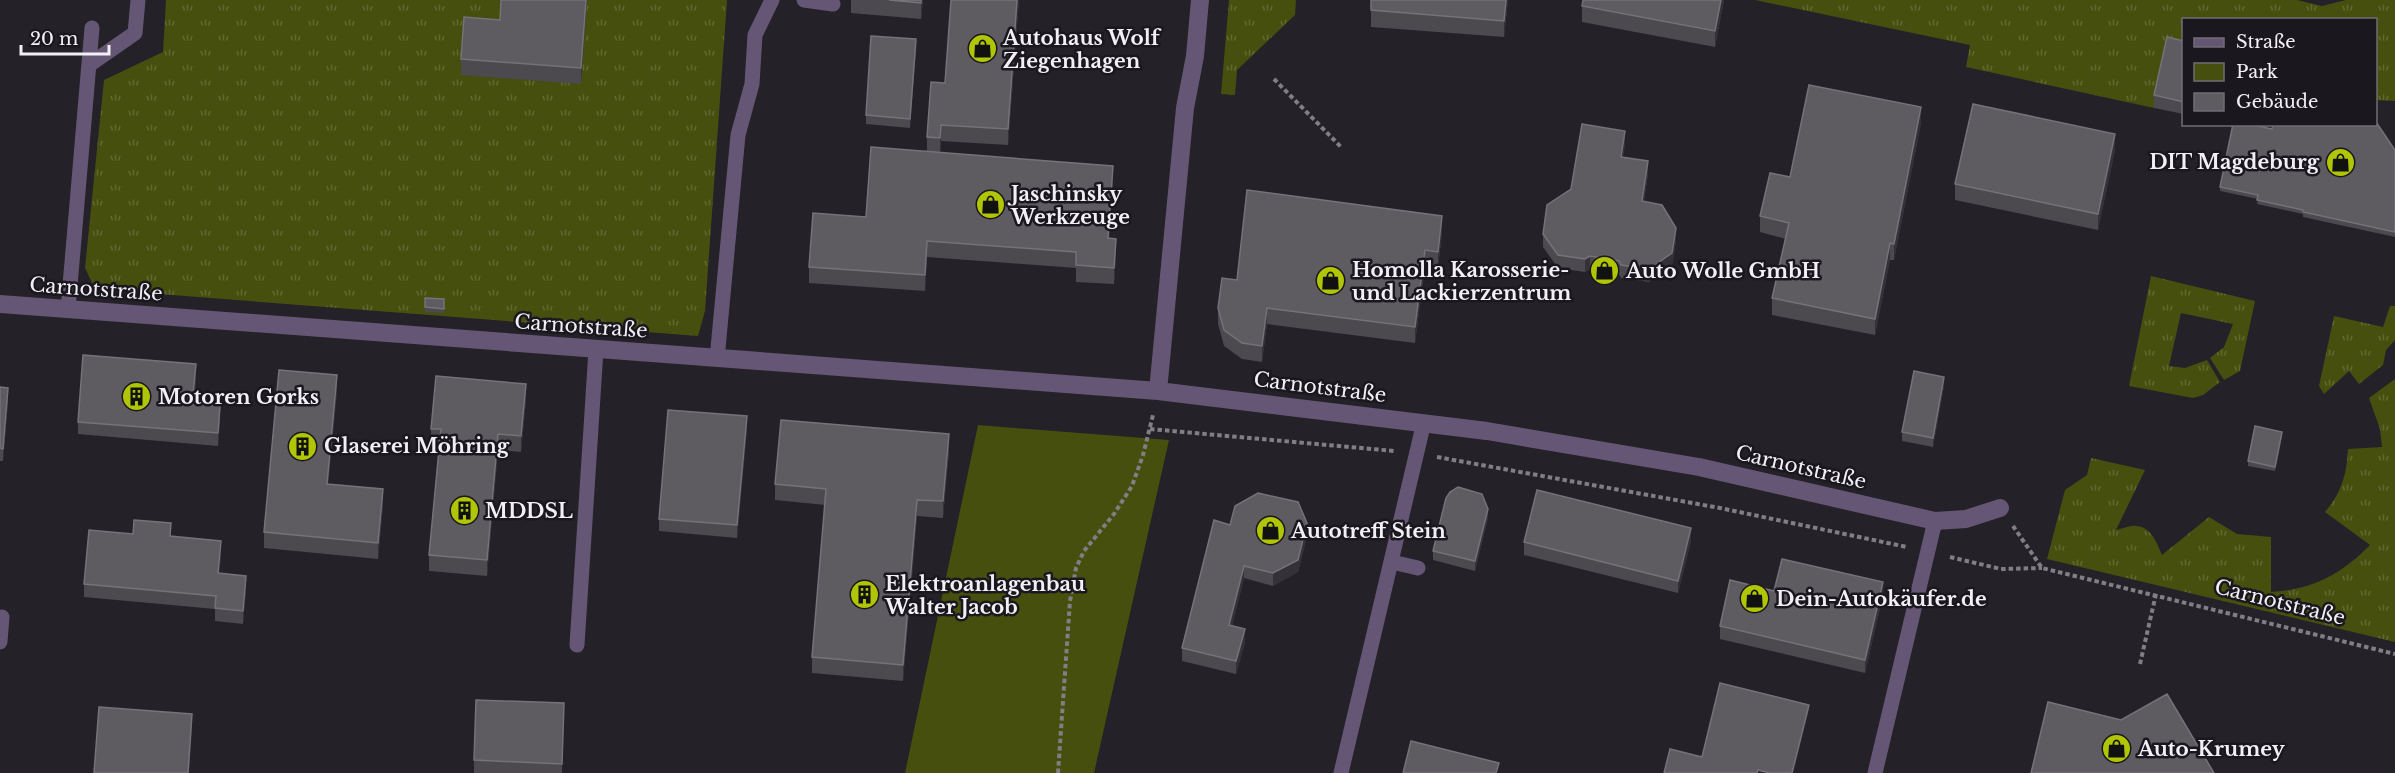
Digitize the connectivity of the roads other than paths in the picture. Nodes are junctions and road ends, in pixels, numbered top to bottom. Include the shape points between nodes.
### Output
1 (138, 0) edge
2 (772, 0) edge
3 (804, 0) edge
4 (1200, 0) edge
5 (833, 4) dead end
6 (92, 28) dead end
7 (89, 65) junction
8 (0, 304) edge
9 (68, 309) junction
10 (597, 350) junction
11 (717, 359) junction
12 (1158, 391) junction
13 (1424, 422) junction
14 (2000, 508) road end
15 (1935, 521) junction
16 (1392, 562) junction
17 (1418, 568) dead end
18 (2, 617) dead end
19 (0, 642) edge
20 (577, 645) dead end
21 (1341, 773) edge
22 (1875, 773) edge

1 - 7 lane via 135,33
2 - 11 lane via 755,35 752,84 738,135
3 - 5 lane
4 - 12 street via 1185,108
6 - 7 lane
7 - 9 lane
8 - 9 street, Carnotstraße
9 - 10 street, Carnotstraße
10 - 11 street, Carnotstraße
10 - 20 lane
11 - 12 street, Carnotstraße
12 - 13 street, Carnotstraße
13 - 15 street, Carnotstraße via 1699,467
13 - 16 lane
14 - 15 street, Carnotstraße via 1966,519
15 - 22 lane
16 - 17 lane
16 - 21 lane
18 - 19 lane

